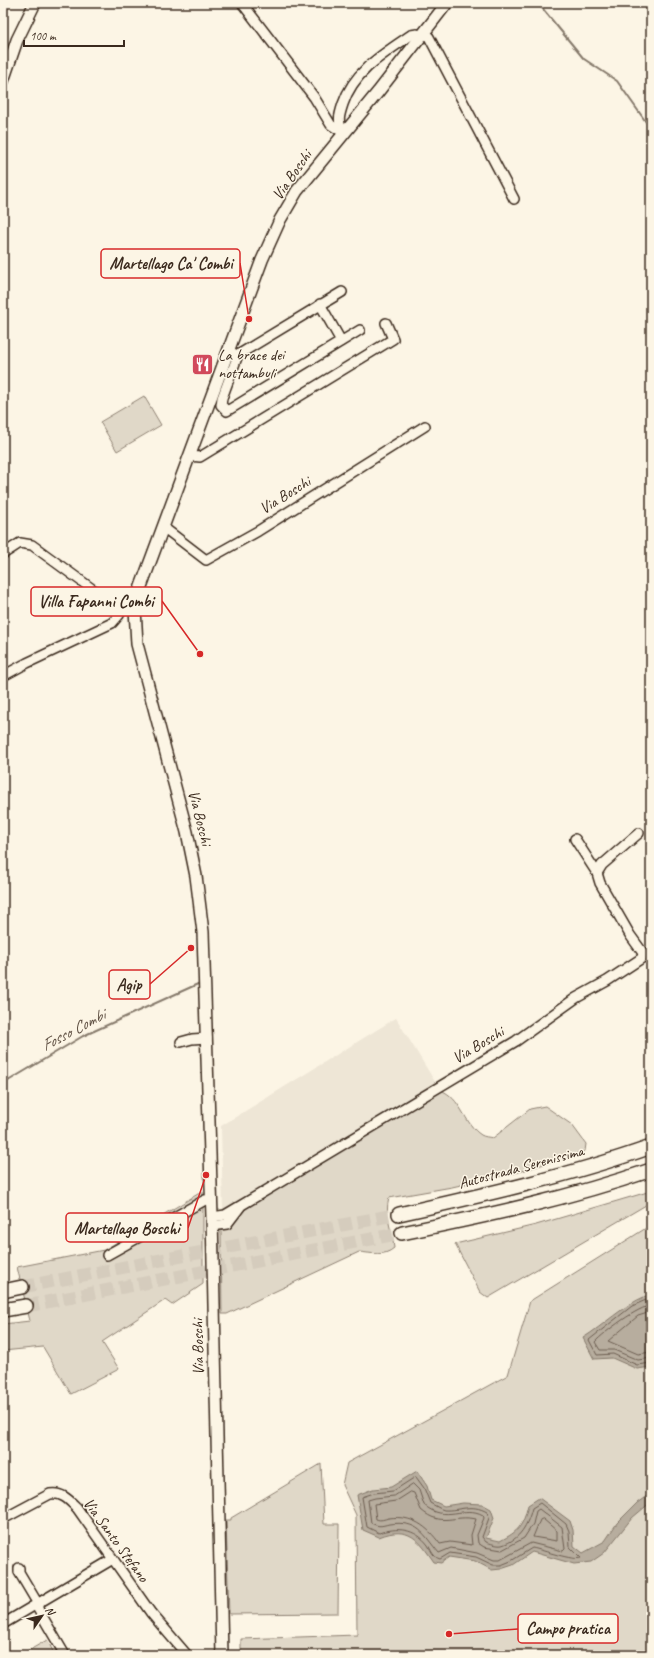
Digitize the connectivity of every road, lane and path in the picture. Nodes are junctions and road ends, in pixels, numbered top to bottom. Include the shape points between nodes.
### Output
1 (35, 3) edge
2 (242, 3) edge
3 (446, 3) edge
4 (422, 35) junction
5 (3, 81) edge
6 (344, 134) junction
7 (514, 200) dead end
8 (342, 292) dead end
9 (320, 304) junction
10 (386, 323) dead end
11 (360, 330) dead end
12 (341, 341) junction
13 (234, 353) junction
14 (425, 426) dead end
15 (190, 456) junction
16 (163, 527) junction
17 (3, 554) edge
18 (123, 607) junction
19 (135, 609) junction
20 (3, 676) edge
21 (639, 833) dead end
22 (575, 839) dead end
23 (598, 873) junction
24 (207, 1038) junction
25 (181, 1042) dead end
26 (651, 1147) edge
27 (651, 1170) edge
28 (212, 1199) junction
29 (399, 1214) tunnel mouth
30 (212, 1222) junction
31 (402, 1233) tunnel mouth
32 (107, 1255) dead end
33 (22, 1287) tunnel mouth
34 (3, 1291) edge
35 (26, 1306) tunnel mouth
36 (3, 1310) edge
37 (3, 1519) edge
38 (113, 1559) junction
39 (19, 1568) dead end
40 (38, 1604) junction
41 (3, 1624) edge
42 (64, 1655) edge
43 (186, 1655) edge
44 (222, 1655) edge

1 - 5 main road via 17,40
2 - 6 street via 314,97 330,126
3 - 4 main road, Via Boschi
4 - 6 main road, Via Boschi
4 - 6 street via 411,35 364,69 353,82 339,117 339,125
4 - 7 street via 432,43
6 - 13 main road, Via Boschi via 298,191 280,220 262,260
8 - 9 street
9 - 12 street
9 - 13 street
10 - 15 street via 393,339 200,457
11 - 12 street, Via Boschi
12 - 13 street, Via Boschi via 227,411 221,405
13 - 15 main road, Via Boschi
14 - 16 street, Via Boschi via 258,532 206,560
15 - 16 main road, Via Boschi
16 - 19 main road, Via Boschi
17 - 18 street via 20,543 32,545 110,602
18 - 19 street
18 - 20 street via 120,615 112,623
19 - 24 main road, Via Boschi via 135,633 139,655 172,772 196,876 203,932
21 - 23 street via 602,865
22 - 23 street, Via Boschi
23 - 30 street, Via Boschi via 604,890 643,953 642,958 576,998 516,1041
24 - 25 street
24 - 28 main road, Via Boschi
26 - 29 highway, Autostrada Serenissima via 558,1176
27 - 31 highway via 562,1198
28 - 30 main road, Via Boschi
28 - 32 street via 205,1200
30 - 44 main road, Via Boschi
33 - 34 highway
35 - 36 highway
37 - 38 street, Via Santo Stefano via 43,1497 57,1493 77,1508
38 - 40 street
38 - 43 street, Via Santo Stefano via 151,1613
39 - 40 street
40 - 41 street
40 - 42 street via 38,1609

